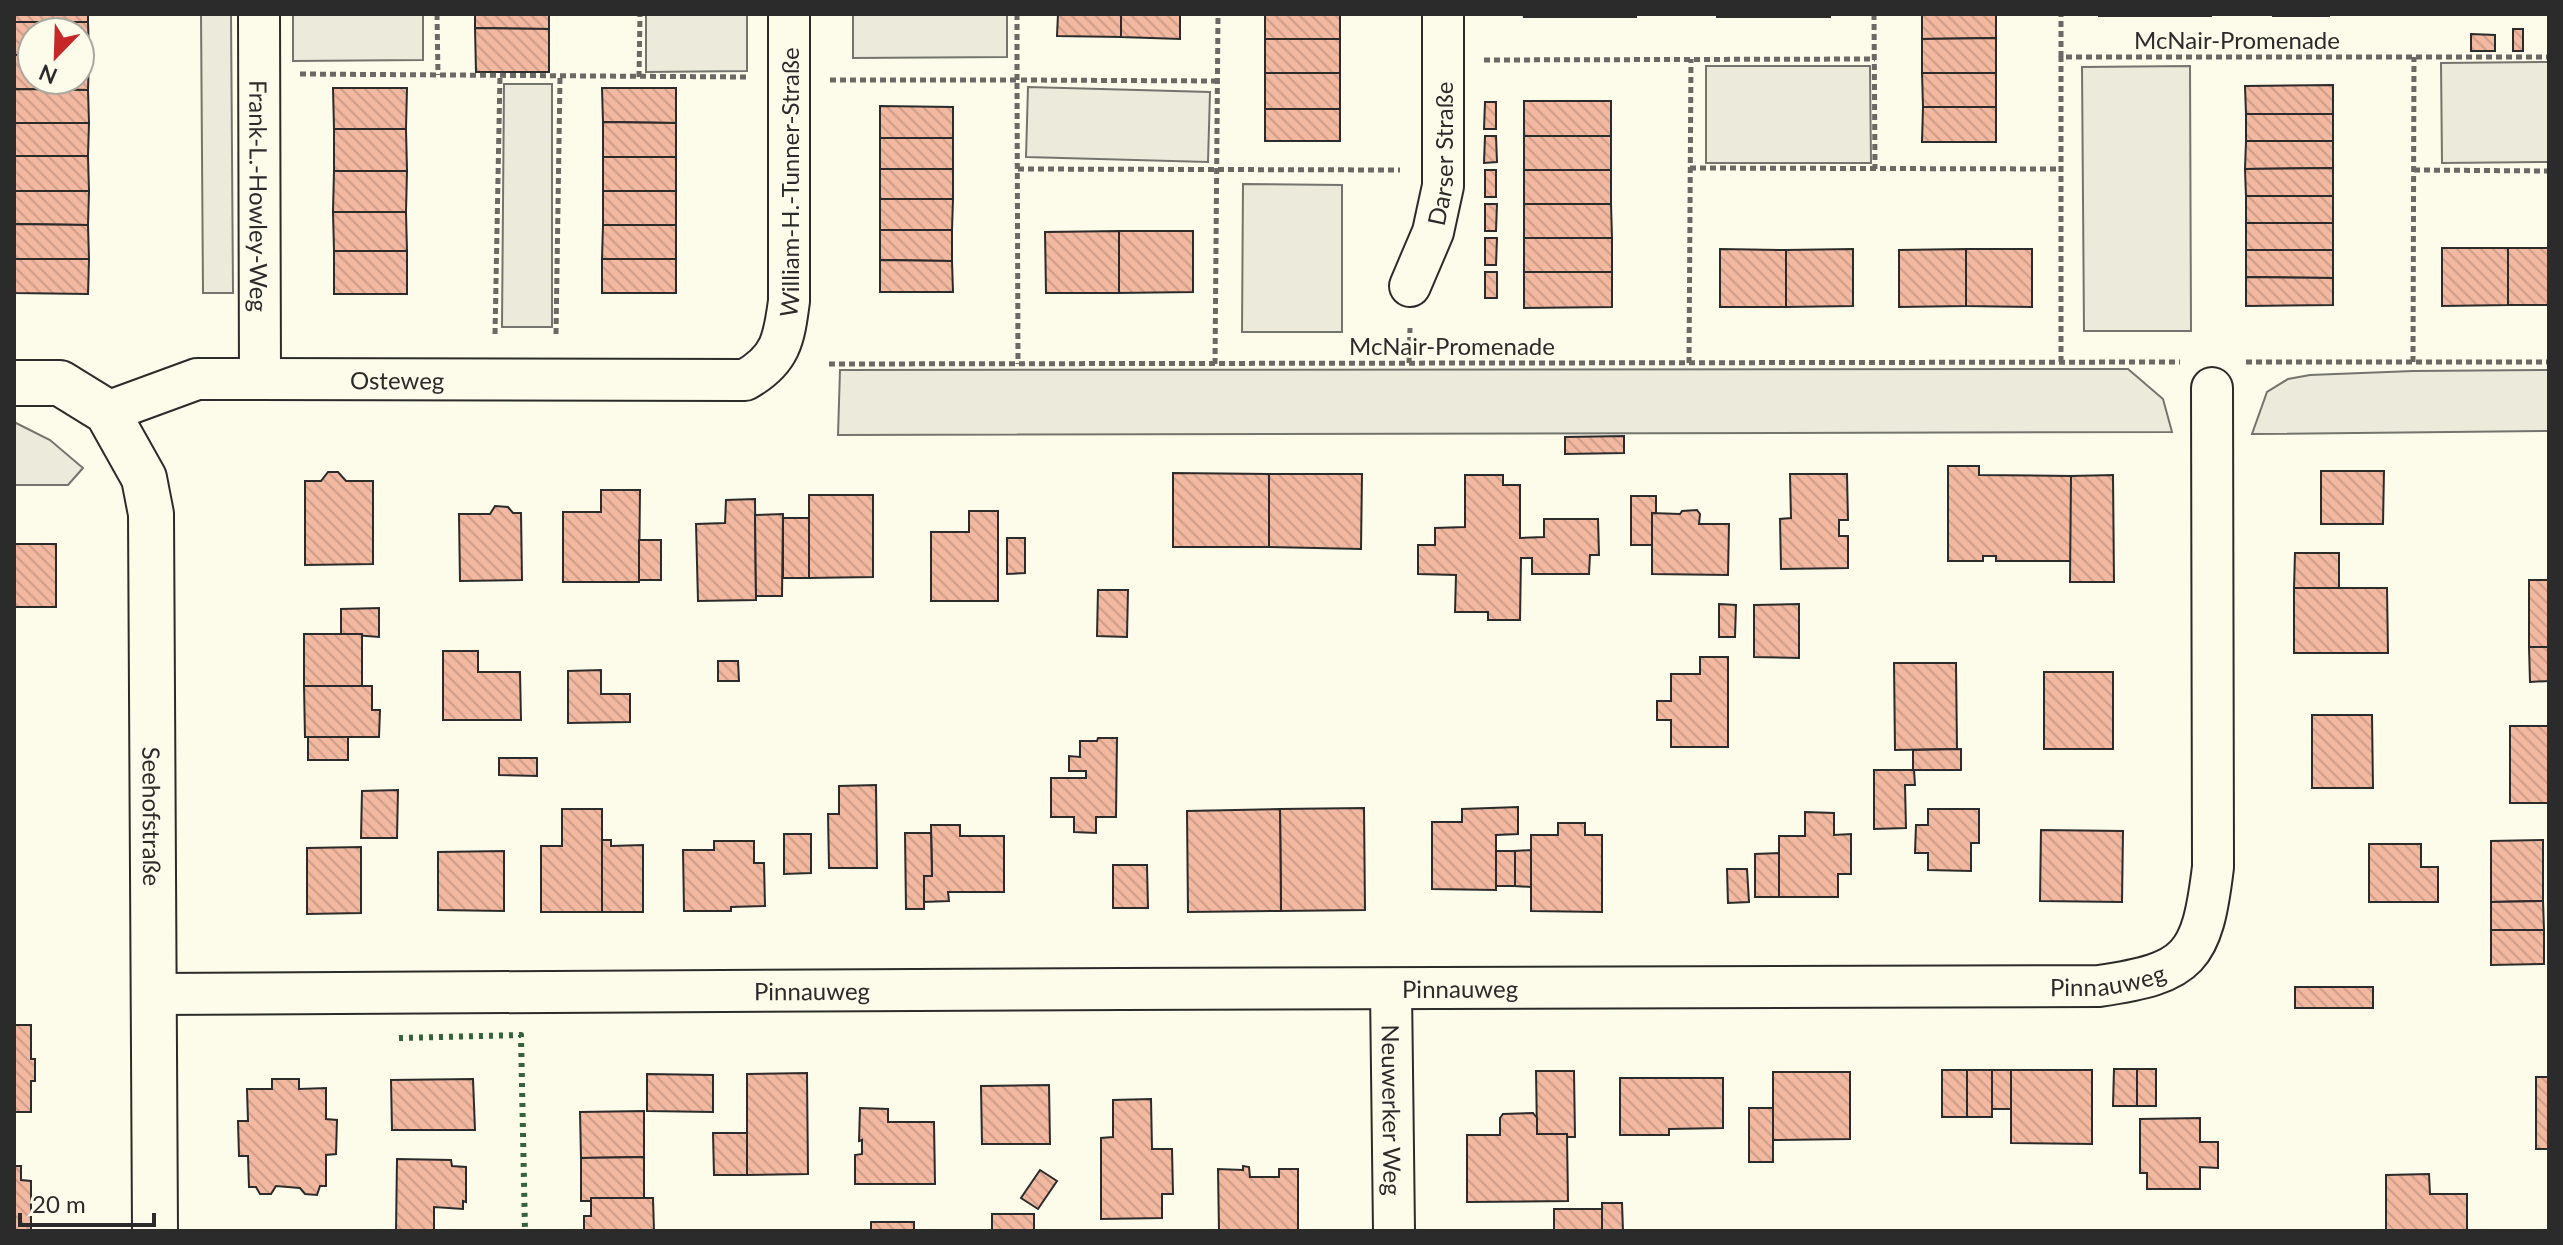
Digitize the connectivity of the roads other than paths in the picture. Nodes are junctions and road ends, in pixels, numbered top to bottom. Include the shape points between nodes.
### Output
1 (259, 14) edge
2 (789, 14) edge
3 (1443, 14) edge
4 (1410, 286) dead end
5 (780, 347) joint
6 (2214, 371) road end
7 (260, 377) junction
8 (14, 383) edge
9 (107, 412) junction
10 (1391, 990) junction
11 (154, 994) junction
12 (155, 1231) edge
13 (1394, 1231) edge

1 - 7 street, Frank-L.-Howley-Weg
2 - 5 street, William-H.-Tunner-Straße via 789,301
3 - 4 street, Darser Straße via 1443,186 1433,232
5 - 7 street, Osteweg via 763,369 745,380
6 - 10 street, Pinnauweg via 2214,849 2198,937 2179,963 2146,979 2099,986
7 - 9 street, Osteweg via 197,379
8 - 9 street via 60,383
9 - 11 street, Seehofstraße via 144,478 151,514
10 - 11 street, Pinnauweg
10 - 13 street, Neuwerker Weg
11 - 12 street, Seehofstraße

